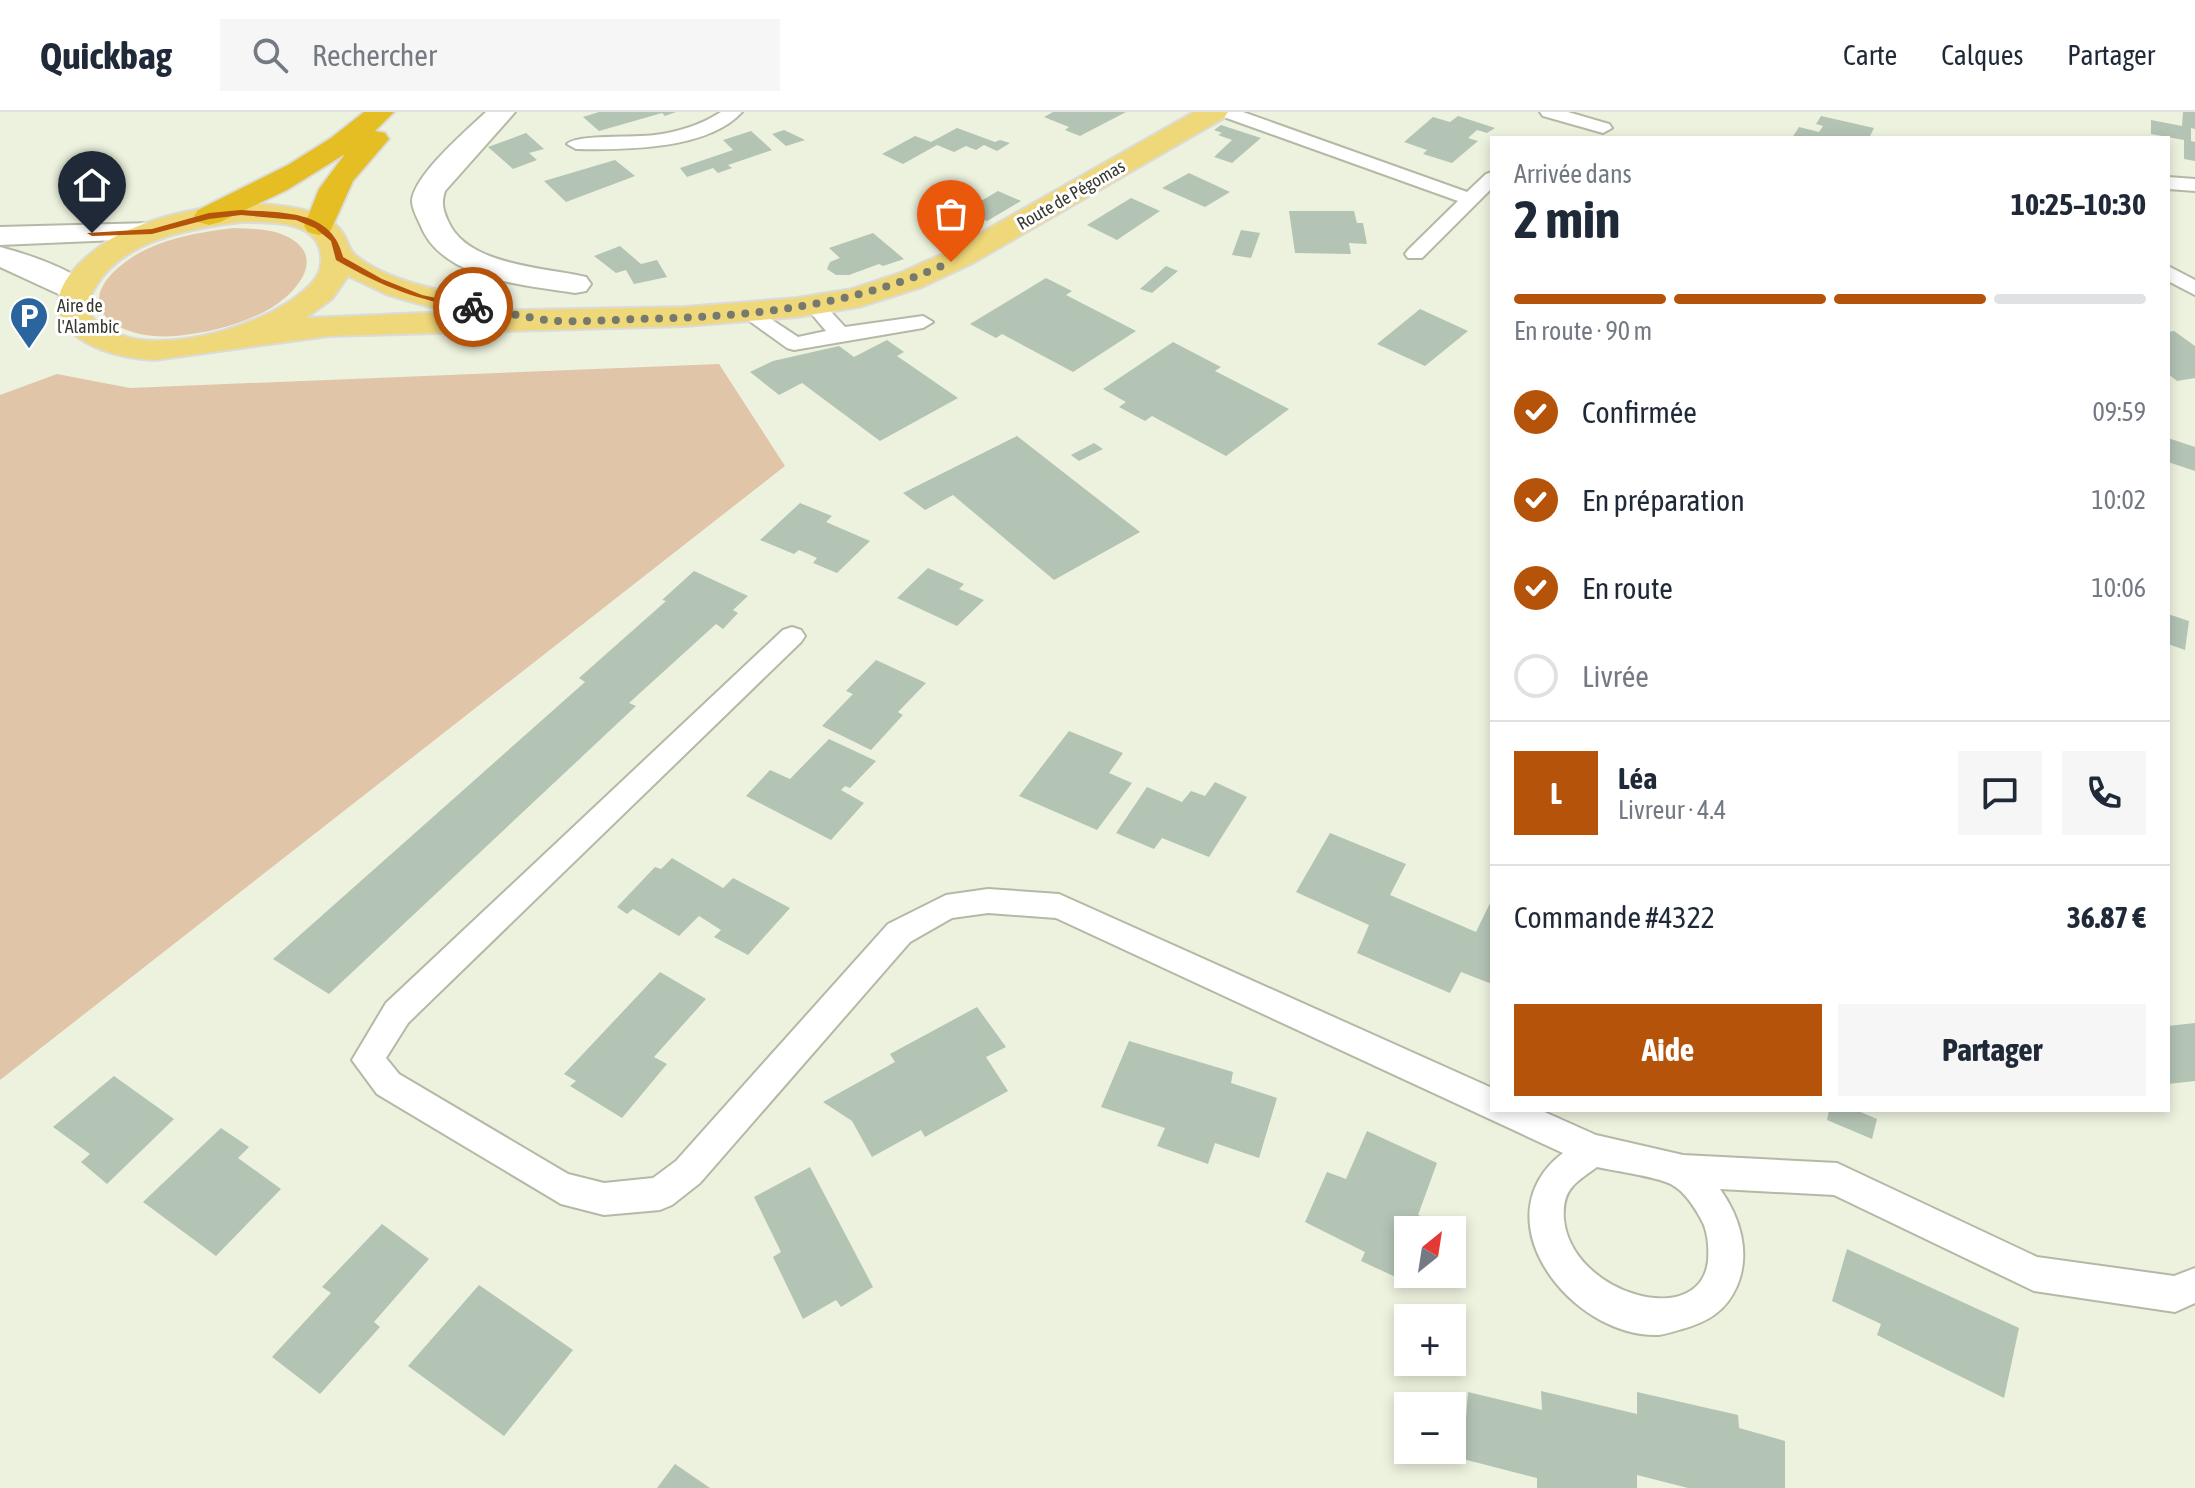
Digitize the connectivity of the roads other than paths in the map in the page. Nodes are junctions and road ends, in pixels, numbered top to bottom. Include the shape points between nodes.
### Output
1 (380, 112) edge
2 (406, 112) edge
3 (501, 112) edge
4 (733, 112) edge
5 (1214, 112) edge
6 (1227, 112) edge
7 (1549, 112) edge
8 (1603, 128) dead end
9 (576, 144) dead end
10 (1490, 180) edge
11 (2170, 183) edge
12 (2195, 185) edge
13 (1470, 199) junction
14 (209, 216) junction
15 (319, 226) junction
16 (152, 232) junction
17 (0, 236) edge
18 (1415, 254) dead end
19 (0, 256) edge
20 (339, 258) junction
21 (2170, 273) edge
22 (575, 284) dead end
23 (2195, 289) edge
24 (76, 290) junction
25 (815, 306) junction
26 (747, 312) junction
27 (548, 320) junction
28 (923, 322) dead end
29 (840, 334) junction
30 (241, 337) junction
31 (792, 636) dead end
32 (1490, 1103) edge
33 (1509, 1112) edge
34 (1592, 1150) junction
35 (1683, 1171) junction
36 (2195, 1285) edge

1 - 14 highway via 299,171
2 - 15 highway via 338,181 324,203
3 - 22 street via 441,175 427,201 432,224 450,247 485,266
4 - 9 lane via 715,123 651,142
5 - 25 main road, Route de Pégomas via 973,252 906,282
6 - 13 lane
7 - 8 lane
10 - 13 lane
11 - 12 lane
13 - 18 lane
14 - 15 main road via 271,213
14 - 16 main road
15 - 20 main road via 335,240
16 - 17 street
16 - 24 main road via 92,268
19 - 24 street
20 - 27 main road via 420,297
20 - 30 main road via 332,279 312,301
21 - 23 lane
24 - 30 main road via 74,314 81,325 113,343 162,350
25 - 26 main road, Route de Pégomas
25 - 29 lane
26 - 27 main road, Route de Pégomas
26 - 29 lane via 797,350
27 - 30 main road via 338,325
28 - 29 lane
31 - 32 lane via 397,1013 368,1060 388,1084 561,1188 604,1199 660,1194 688,1172 899,933 946,907 988,901 1059,906
33 - 34 lane
34 - 35 lane
34 - 35 lane via 1569,1162 1551,1182 1544,1208 1548,1237 1562,1266 1586,1291 1617,1309 1649,1318 1680,1315 1705,1302 1722,1279 1728,1253 1722,1223 1707,1195
35 - 36 lane via 1837,1179 2034,1274 2175,1294

